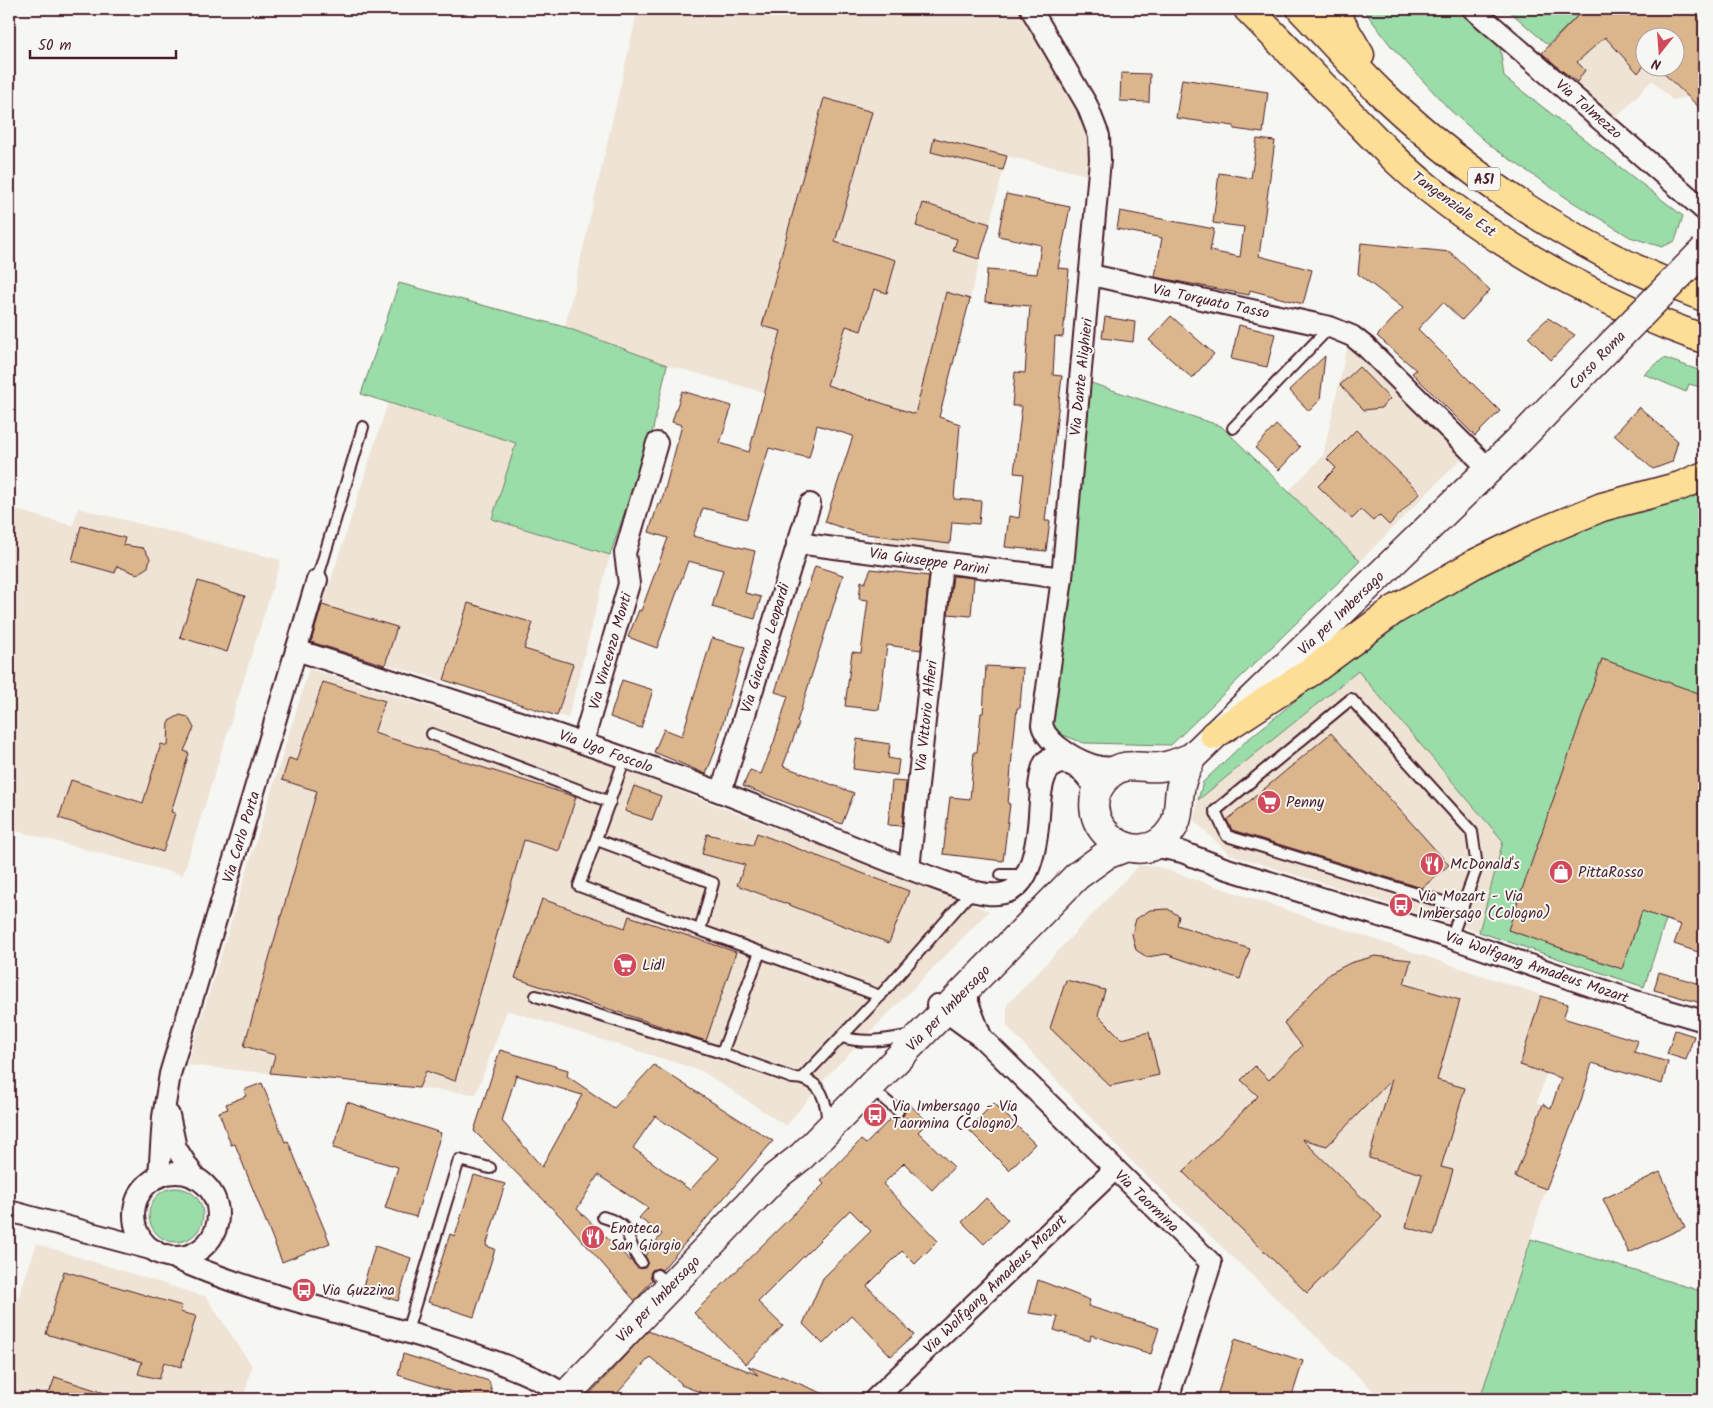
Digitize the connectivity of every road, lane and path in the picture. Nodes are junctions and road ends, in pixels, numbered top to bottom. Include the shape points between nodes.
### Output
1 (1031, 9) edge
2 (1248, 9) edge
3 (1301, 9) edge
4 (1333, 9) edge
5 (1473, 9) edge
6 (1382, 93) junction
7 (1704, 210) edge
8 (1704, 250) edge
9 (1091, 275) junction
10 (1704, 297) edge
11 (1330, 327) junction
12 (1704, 339) edge
13 (363, 427) dead end
14 (1233, 428) dead end
15 (657, 443) dead end
16 (1489, 469) junction
17 (1704, 476) edge
18 (810, 504) dead end
19 (798, 543) junction
20 (942, 563) junction
21 (1062, 578) junction
22 (317, 580) joint
23 (296, 650) junction
24 (432, 734) dead end
25 (1214, 734) junction
26 (583, 742) junction
27 (1064, 751) junction
28 (1192, 757) junction
29 (624, 758) junction
30 (1123, 767) junction
31 (1152, 768) junction
32 (721, 792) junction
33 (610, 802) junction
34 (1178, 808) junction
35 (1097, 810) junction
36 (597, 840) junction
37 (1140, 846) junction
38 (1199, 858) junction
39 (909, 869) junction
40 (1014, 875) junction
41 (972, 891) junction
42 (1463, 908) junction
43 (700, 930) junction
44 (1452, 938) junction
45 (760, 952) junction
46 (968, 988) junction
47 (536, 996) dead end
48 (880, 996) junction
49 (942, 1008) junction
50 (1704, 1021) edge
51 (906, 1036) junction
52 (842, 1037) junction
53 (982, 1038) junction
54 (722, 1053) junction
55 (802, 1078) junction
56 (866, 1084) junction
57 (166, 1094) junction
58 (898, 1111) dead end
59 (827, 1116) junction
60 (490, 1168) dead end
61 (1115, 1169) junction
62 (159, 1177) junction
63 (195, 1178) junction
64 (775, 1178) junction
65 (10, 1216) edge
66 (603, 1217) dead end
67 (136, 1224) junction
68 (94, 1235) junction
69 (211, 1238) junction
70 (161, 1253) junction
71 (640, 1262) dead end
72 (245, 1284) junction
73 (406, 1331) junction
74 (567, 1398) edge
75 (875, 1399) edge
76 (1168, 1399) edge

1 - 9 street, Via Dante Alighieri via 1087,105 1099,136
2 - 12 highway, Tangenziale Est / A51 via 1381,145 1443,199 1517,248 1585,287 1651,319
3 - 6 highway, A51
4 - 6 highway
5 - 7 street, Via Tolmezzo
6 - 10 highway, A51 via 1455,158 1526,209 1604,253
8 - 16 main road, Corso Roma, bridge
9 - 11 street, Via Torquato Tasso
9 - 21 street, Via Dante Alighieri
11 - 14 lane
11 - 16 street, Via Torquato Tasso via 1352,336 1366,347
13 - 22 lane
15 - 26 street, Via Vincenzo Monti via 625,553 629,584
16 - 25 main road, Via per Imbersago
17 - 25 highway via 1680,486 1602,507 1476,563 1394,610 1312,671
18 - 19 street, Via Giacomo Leopardi
19 - 20 street, Via Giuseppe Parini
19 - 32 street, Via Giacomo Leopardi
20 - 21 street, Via Giuseppe Parini
20 - 39 street, Via Vittorio Alfieri
21 - 27 street, Via Dante Alighieri via 1042,725 1048,738
22 - 23 street, Via Carlo Porta
23 - 26 street, Via Ugo Foscolo
23 - 57 street, Via Carlo Porta
24 - 33 lane
25 - 28 main road, Via per Imbersago
26 - 29 street, Via Ugo Foscolo
27 - 30 street, Via Dante Alighieri via 1093,765
27 - 40 lane via 1049,752 1036,769 1026,854
28 - 31 main road, Via per Imbersago
28 - 34 main road, Via per Imbersago via 1181,784
29 - 32 street, Via Ugo Foscolo
29 - 33 lane
30 - 31 main road, Via per Imbersago via 1138,765
30 - 35 main road, Via per Imbersago via 1110,774 1101,785
31 - 34 main road via 1165,775 1174,787
32 - 39 street, Via Ugo Foscolo
33 - 36 lane
34 - 37 main road, Via per Imbersago via 1173,829 1164,839
34 - 38 street via 1182,832 1188,846
35 - 37 main road via 1104,834 1115,842
35 - 40 street via 1094,786 1084,772 1061,764 1049,770 1043,787 1036,853
35 - 49 main road, Via per Imbersago via 1090,842 1070,870
36 - 43 lane via 713,883
36 - 43 lane via 579,886
37 - 38 street, Via Wolfgang Amadeus Mozart via 1166,847
37 - 46 main road, Via per Imbersago via 1106,855 1077,876
38 - 44 street, Via Wolfgang Amadeus Mozart
39 - 41 street
40 - 41 street via 1015,888 1007,892 988,894
41 - 48 lane
42 - 42 lane via 1478,867 1472,832 1351,699 1215,811 1227,836
42 - 44 lane
43 - 45 lane
44 - 50 street, Via Wolfgang Amadeus Mozart via 1632,1000
45 - 48 lane
45 - 54 lane
46 - 49 main road, Via per Imbersago
46 - 53 street, Via Taormina via 972,1016
47 - 54 lane
48 - 52 lane
49 - 51 main road, Via per Imbersago
49 - 53 street, Via Taormina
49 - 56 main road, Via per Imbersago
51 - 52 lane via 872,1041
51 - 56 main road, Via per Imbersago
52 - 55 lane
53 - 61 street, Via Taormina
54 - 55 lane via 792,1078
55 - 59 lane via 821,1090
56 - 58 lane
56 - 59 main road, Via per Imbersago
56 - 64 main road, Via per Imbersago via 802,1156
57 - 62 street, Via Carlo Porta
57 - 63 street, Via Carlo Porta via 176,1148
59 - 64 main road, Via per Imbersago via 793,1152
60 - 73 lane via 459,1160
61 - 75 street, Via Wolfgang Amadeus Mozart
61 - 76 street, Via Taormina via 1211,1263
62 - 63 street via 173,1173
62 - 67 street via 142,1191 137,1200
63 - 69 street via 212,1193 217,1208 217,1224
64 - 74 main road, Via per Imbersago via 664,1281
65 - 68 street
66 - 71 lane via 617,1221 628,1230 632,1251
67 - 68 street
67 - 70 street via 142,1238
68 - 70 street
69 - 70 street via 198,1251 184,1256
69 - 72 street via 210,1249 215,1261
70 - 72 street
72 - 73 street
73 - 74 street via 506,1364

